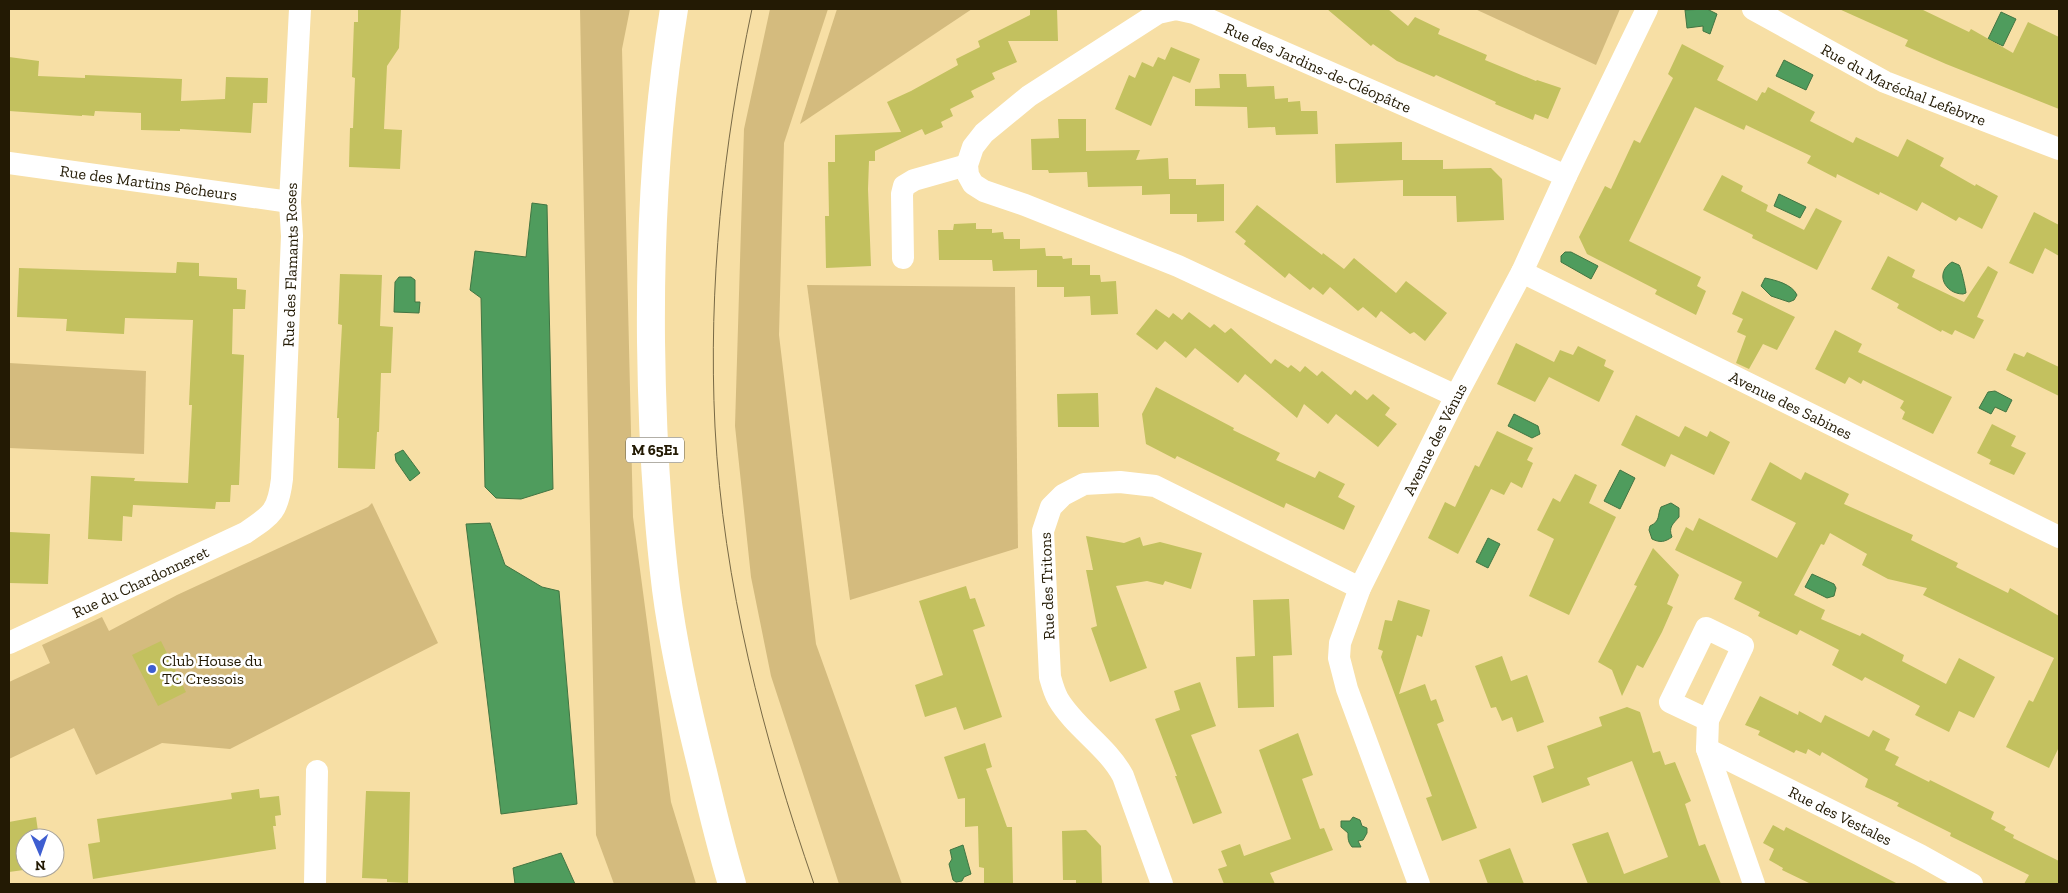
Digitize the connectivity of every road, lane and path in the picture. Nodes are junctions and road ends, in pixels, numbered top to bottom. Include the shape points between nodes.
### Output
1 (300, 9) edge
2 (674, 9) edge
3 (1647, 9) edge
4 (1753, 9) edge
5 (2059, 149) edge
6 (9, 163) edge
7 (967, 165) junction
8 (1566, 176) junction
9 (290, 202) junction
10 (904, 258) dead end
11 (1522, 272) junction
12 (1456, 396) junction
13 (269, 517) joint
14 (2059, 537) edge
15 (1360, 588) junction
16 (9, 643) edge
17 (1708, 720) dead end
18 (1707, 749) junction
19 (317, 771) dead end
20 (315, 884) edge
21 (732, 884) edge
22 (1162, 884) edge
23 (1419, 884) edge
24 (1754, 884) edge
25 (1972, 884) edge

1 - 9 street, Rue des Flamants Roses
2 - 21 main road, M 65E1 via 660,112 652,214 652,392 658,496 666,590 679,668
3 - 8 street, Avenue des Vénus
4 - 5 street, Rue du Maréchal Lefebvre via 1885,82
6 - 9 street, Rue des Martins Pêcheurs
7 - 8 street, Rue des Jardins-de-Cléopâtre via 972,147 984,133 1029,96 1158,13 1176,9 1194,13
7 - 10 street via 914,180 904,186
7 - 12 street via 968,175 984,191 1178,266
8 - 11 street, Avenue des Vénus
9 - 13 street, Rue des Flamants Roses via 292,236 282,479 280,498
11 - 12 street, Avenue des Vénus
11 - 14 street, Avenue des Sabines
12 - 15 street, Avenue des Vénus
13 - 16 street, Rue du Chardonneret via 210,551
15 - 22 street, Rue des Tritons via 1155,486 1120,482 1084,484 1063,495 1051,507 1043,531 1050,677 1056,697 1065,710 1116,764 1123,776
15 - 23 street, Avenue des Vénus via 1340,643 1339,658
17 - 18 street
18 - 24 street
18 - 25 street, Rue des Vestales
19 - 20 street

